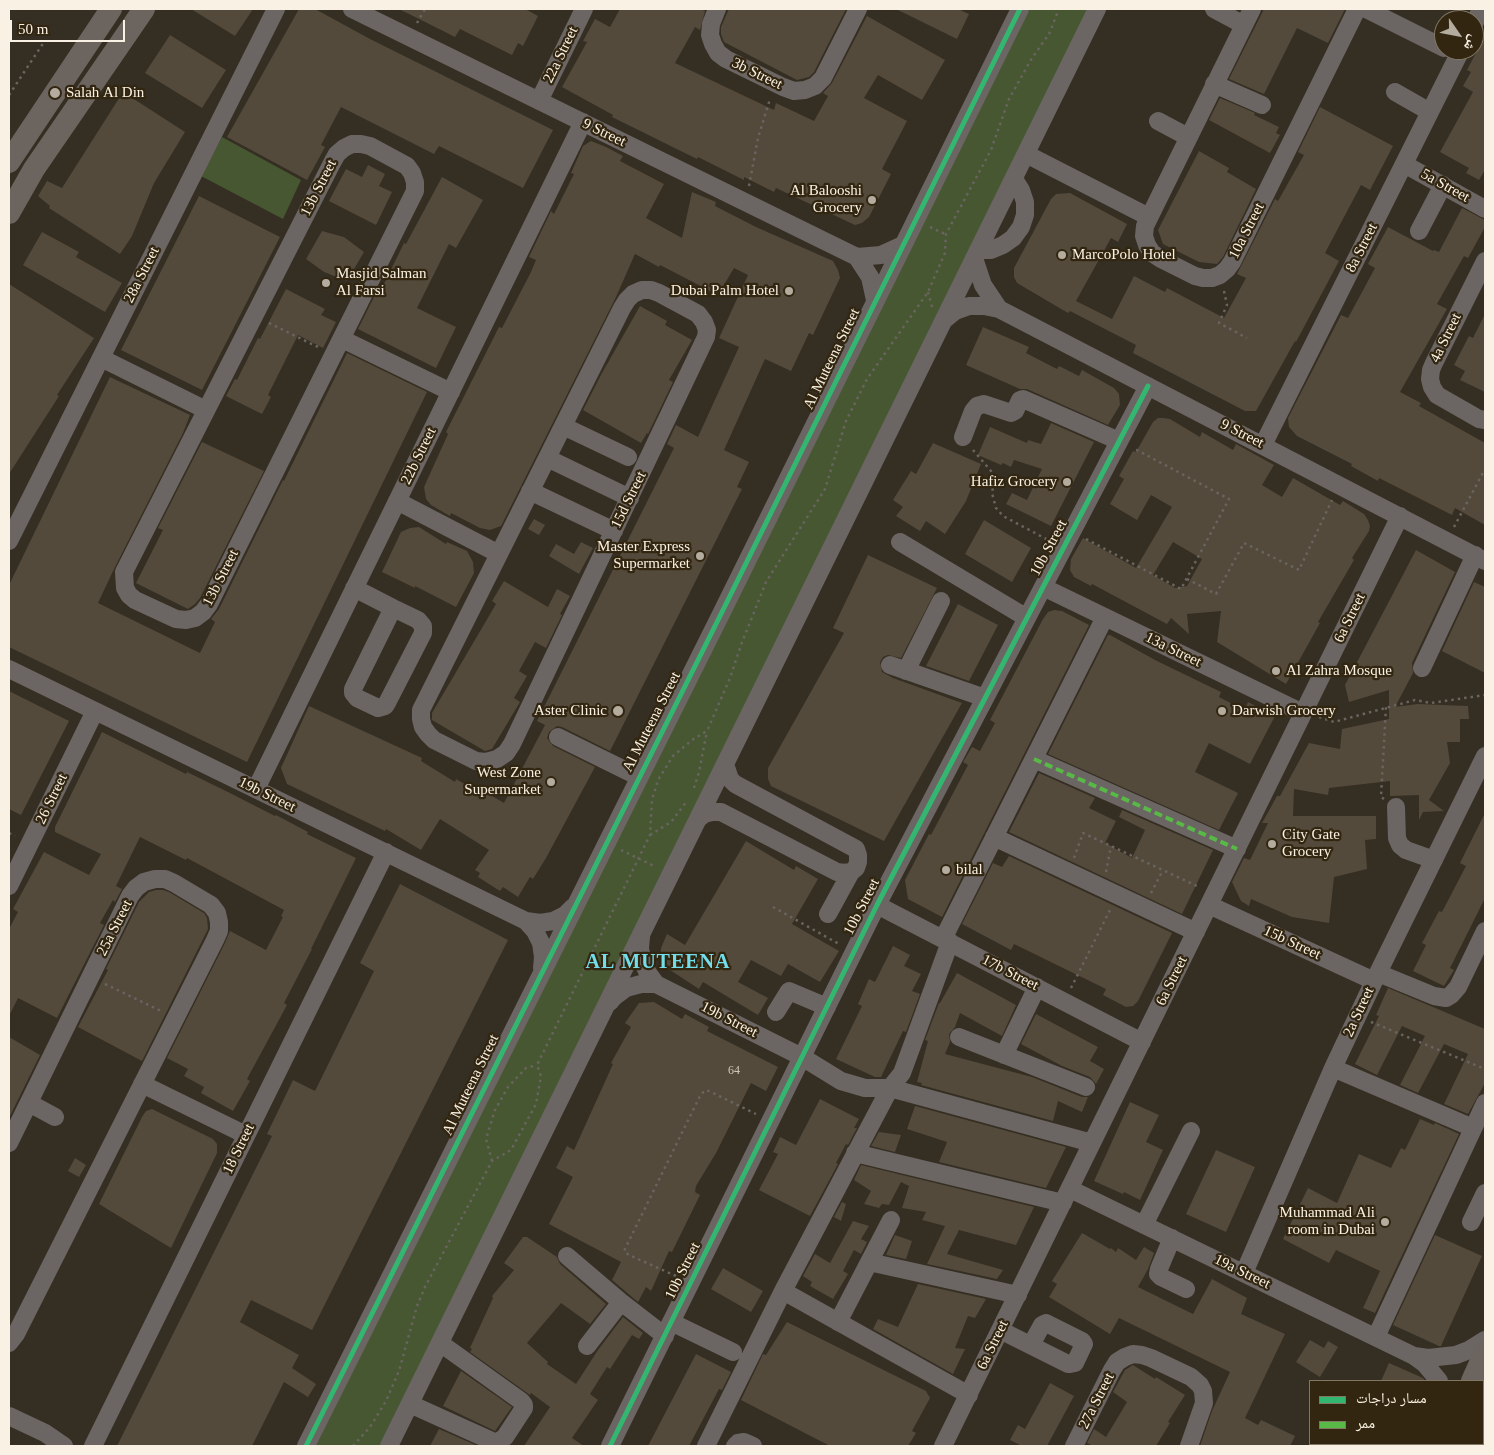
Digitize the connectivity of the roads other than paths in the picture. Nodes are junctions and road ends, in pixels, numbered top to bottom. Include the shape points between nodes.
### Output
1 (111, 9) edge
2 (144, 9) edge
3 (276, 9) edge
4 (352, 9) edge
5 (584, 9) edge
6 (717, 9) edge
7 (858, 9) edge
8 (1020, 9) edge
9 (1097, 9) edge
10 (1214, 9) edge
11 (1252, 9) edge
12 (1357, 9) edge
13 (1366, 9) edge
14 (1244, 25) junction
15 (1434, 42) edge
16 (1450, 60) edge
17 (1214, 84) junction
18 (1395, 92) dead end
19 (539, 101) junction
20 (1262, 105) dead end
21 (1430, 112) junction
22 (1158, 121) dead end
23 (583, 122) junction
24 (1188, 136) junction
25 (1026, 154) junction
26 (9, 162) edge
27 (1404, 164) junction
28 (1014, 179) junction
29 (1443, 185) junction
30 (1485, 209) edge
31 (9, 213) edge
32 (1149, 217) junction
33 (1419, 231) dead end
34 (903, 245) junction
35 (976, 254) junction
36 (857, 256) junction
37 (1485, 261) edge
38 (875, 300) junction
39 (999, 309) junction
40 (943, 320) junction
41 (338, 347) junction
42 (100, 358) junction
43 (1148, 386) junction
44 (450, 392) junction
45 (206, 410) junction
46 (1485, 420) edge
47 (563, 426) junction
48 (963, 437) road end
49 (1119, 441) junction
50 (1263, 445) junction
51 (628, 457) dead end
52 (547, 458) junction
53 (530, 491) junction
54 (630, 498) junction
55 (397, 501) junction
56 (1400, 516) junction
57 (614, 531) junction
58 (9, 542) edge
59 (900, 542) dead end
60 (499, 554) junction
61 (1480, 558) edge
62 (1043, 587) junction
63 (354, 588) junction
64 (941, 600) dead end
65 (393, 608) junction
66 (1105, 617) junction
67 (1027, 618) junction
68 (1422, 668) dead end
69 (9, 669) edge
70 (985, 698) junction
71 (95, 711) junction
72 (1303, 713) junction
73 (558, 737) dead end
74 (1485, 756) edge
75 (1034, 759) junction
76 (725, 764) junction
77 (639, 777) junction
78 (256, 789) junction
79 (1396, 807) road end
80 (698, 819) junction
81 (994, 838) junction
82 (1237, 849) junction
83 (386, 852) junction
84 (1434, 860) junction
85 (851, 872) junction
86 (9, 886) edge
87 (1212, 899) junction
88 (877, 904) junction
89 (575, 905) junction
90 (828, 914) dead end
91 (526, 921) junction
92 (1485, 931) edge
93 (1196, 932) junction
94 (641, 934) junction
95 (947, 941) junction
96 (542, 971) junction
97 (1376, 977) junction
98 (656, 984) junction
99 (1037, 987) junction
100 (827, 1007) junction
101 (605, 1008) junction
102 (776, 1012) dead end
103 (959, 1037) dead end
104 (1142, 1042) junction
105 (1004, 1055) junction
106 (802, 1057) junction
107 (1333, 1068) junction
108 (142, 1084) junction
109 (1086, 1087) dead end
110 (890, 1088) junction
111 (28, 1103) junction
112 (1485, 1103) edge
113 (55, 1117) dead end
114 (1473, 1128) junction
115 (1190, 1131) dead end
116 (246, 1135) junction
117 (9, 1143) edge
118 (1092, 1143) junction
119 (855, 1153) junction
120 (1485, 1194) edge
121 (1066, 1196) junction
122 (891, 1220) dead end
123 (1471, 1222) dead end
124 (1144, 1225) junction
125 (1172, 1238) junction
126 (567, 1256) dead end
127 (869, 1262) junction
128 (1244, 1273) junction
129 (1186, 1289) dead end
130 (783, 1291) junction
131 (1018, 1295) junction
132 (621, 1302) junction
133 (838, 1322) junction
134 (668, 1329) junction
135 (1000, 1330) junction
136 (1376, 1337) junction
137 (1485, 1340) edge
138 (9, 1343) edge
139 (440, 1343) junction
140 (1031, 1345) dead end
141 (587, 1346) dead end
142 (733, 1352) dead end
143 (1485, 1352) edge
144 (1414, 1356) junction
145 (1438, 1380) edge
146 (1472, 1380) edge
147 (969, 1394) junction
148 (410, 1404) junction
149 (9, 1416) edge
150 (42, 1440) edge
151 (1077, 1445) edge
152 (64, 1446) edge
153 (93, 1446) edge
154 (306, 1446) edge
155 (389, 1446) edge
156 (610, 1446) edge
157 (706, 1446) edge
158 (734, 1446) edge
159 (753, 1446) edge
160 (943, 1446) edge
161 (1189, 1446) edge

1 - 26 main road
2 - 31 main road via 34,169
3 - 42 street, 28a Street
4 - 19 street, 9 Street
5 - 19 street, 22a Street
6 - 7 street, 3b Street via 710,24 710,35 718,53 794,91 815,86 823,78
8 - 34 street, Al Muteena Street
9 - 25 street
10 - 14 street
11 - 14 street, 10a Street
12 - 32 street, 10a Street via 1227,269 1212,278 1203,278 1161,259 1152,253 1144,236
13 - 15 street
14 - 17 street, 10a Street
16 - 21 street, 8a Street
17 - 20 street
17 - 24 street, 10a Street
18 - 21 street
19 - 23 street, 9 Street
21 - 27 street, 8a Street
22 - 24 street
23 - 36 street, 9 Street
23 - 44 street, 22b Street
24 - 32 street, 10a Street
25 - 28 street
25 - 32 street
27 - 29 street, 5a Street
27 - 50 street, 8a Street
28 - 35 street
28 - 35 street via 1025,202 1021,227 1003,246
29 - 30 street, 5a Street
29 - 33 street
34 - 36 street, 9 Street via 881,255
34 - 38 street, Al Muteena Street
35 - 39 street, 9 Street via 982,285
35 - 40 street
36 - 38 street via 870,276
37 - 46 street, 4a Street via 1430,370 1432,387 1437,394
38 - 77 street, Al Muteena Street
39 - 40 street, 9 Street via 969,306
39 - 43 street, 9 Street
40 - 76 street
41 - 44 street
41 - 45 street, 13b Street via 414,191 415,182 407,166 362,144 352,144 337,154
41 - 45 street, 13b Street via 209,604 204,612 186,620 136,600 125,588 124,572
42 - 45 street
42 - 58 street, 28a Street
43 - 49 street, 10b Street
43 - 50 street, 9 Street
44 - 55 street, 22b Street
47 - 51 street
47 - 52 street, 15d Street
47 - 54 street, 15d Street via 622,308 633,294 651,290 698,314 707,330 706,337
48 - 49 street via 977,406 984,404 1011,413 1023,399
49 - 62 street, 10b Street
50 - 56 street, 9 Street
52 - 53 street, 15d Street
52 - 54 street
53 - 57 street
53 - 60 street, 15d Street
54 - 57 street, 15d Street
55 - 60 street
55 - 63 street, 22b Street
56 - 61 street, 9 Street
56 - 72 street, 6a Street
57 - 60 street, 15d Street via 512,744 501,756 486,762 476,761 434,740 423,727 421,710
59 - 67 street
61 - 68 street
62 - 66 street, 13a Street
62 - 67 street, 10b Street
63 - 65 street
63 - 78 street, 22b Street
64 - 70 street via 898,668
65 - 65 street via 422,622 424,630 387,703 378,708 357,698 352,689
66 - 72 street, 13a Street
66 - 75 street
67 - 70 street, 10b Street
69 - 71 street, 19b Street
70 - 88 street, 10b Street
71 - 78 street, 19b Street
71 - 86 street, 26 Street
72 - 82 street, 6a Street
73 - 77 street
74 - 84 street, 2a Street
75 - 81 street
75 - 82 street
76 - 80 street
76 - 85 street via 730,779 736,784 856,849 858,862
77 - 89 street, Al Muteena Street
78 - 83 street, 19b Street
79 - 84 street via 1400,845
80 - 85 street via 704,814 720,812 837,872
80 - 94 street
81 - 93 street
81 - 95 street
82 - 87 street, 6a Street
83 - 91 street, 19b Street
83 - 116 street, 18 Street
84 - 97 street, 2a Street
85 - 90 street
87 - 93 street, 6a Street
87 - 97 street, 15b Street
88 - 95 street, 17b Street
88 - 100 street, 10b Street
89 - 91 street, 19b Street via 553,921
89 - 96 street, Al Muteena Street
91 - 96 street, 19b Street via 541,943
92 - 97 street, 15b Street via 1455,992 1446,998
93 - 104 street, 6a Street
94 - 98 street via 642,961
94 - 101 street
95 - 99 street, 17b Street
95 - 110 street via 902,1073
96 - 154 street, Al Muteena Street
97 - 107 street, 2a Street
98 - 101 street via 626,988
98 - 106 street, 19b Street
99 - 104 street, 17b Street
99 - 105 street
100 - 102 street via 790,990
100 - 106 street, 10b Street
101 - 139 street
103 - 105 street
104 - 118 street, 6a Street
105 - 109 street
106 - 110 street, 19b Street via 841,1081 871,1088
106 - 134 street, 10b Street
107 - 114 street
107 - 128 street, 2a Street
108 - 111 street, 25a Street via 219,932 217,913 212,905 174,883 154,879 144,882 130,896
108 - 116 street
108 - 138 street, 25a Street
110 - 118 street, 19b Street
110 - 119 street
111 - 113 street
111 - 117 street, 25a Street
112 - 114 street
114 - 136 street
115 - 124 street
116 - 153 street, 18 Street
118 - 121 street, 6a Street
119 - 121 street, 19a Street
119 - 130 street
120 - 123 street
121 - 124 street, 19a Street
121 - 131 street, 6a Street
122 - 127 street
124 - 125 street, 19a Street
125 - 128 street, 19a Street
125 - 129 street via 1158,1274
126 - 132 street
127 - 131 street
127 - 133 street
128 - 136 street, 19a Street
130 - 133 street
130 - 157 street
131 - 135 street, 6a Street
132 - 134 street
132 - 141 street
133 - 147 street
134 - 142 street
134 - 156 street, 10b Street
135 - 140 street
135 - 147 street, 6a Street
136 - 144 street, 19a Street
137 - 144 street, 19a Street via 1456,1355 1442,1358
139 - 148 street
139 - 148 street via 521,1401 524,1408 505,1437 494,1442
143 - 146 main road
144 - 145 street, 19a Street
147 - 160 street, 6a Street
148 - 155 street
149 - 150 street
150 - 152 street
151 - 161 street, 27a Street via 1112,1370 1117,1362 1133,1354 1151,1358 1200,1385 1204,1404
158 - 159 street via 744,1442

